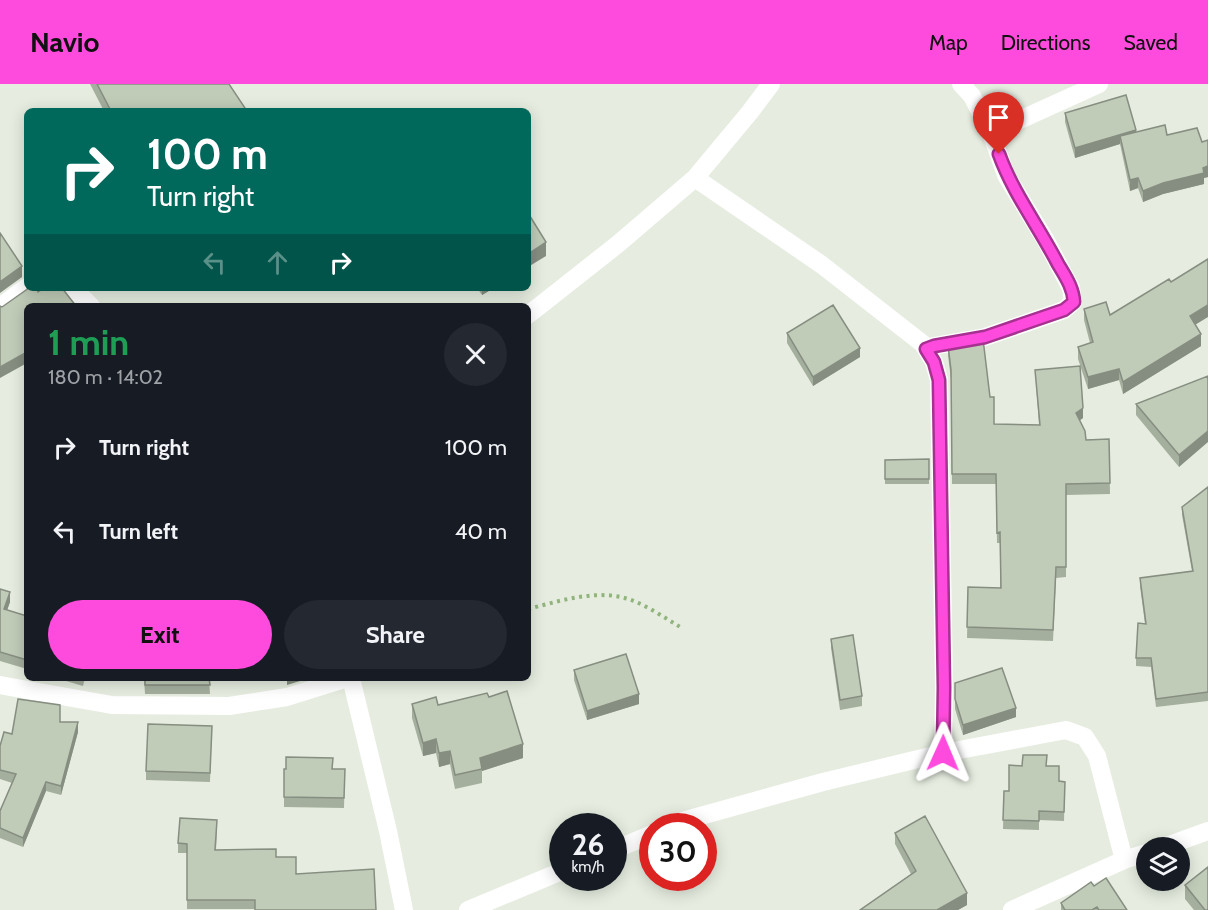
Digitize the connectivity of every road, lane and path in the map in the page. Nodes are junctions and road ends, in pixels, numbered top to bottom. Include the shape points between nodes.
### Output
1 (771, 84) edge
2 (962, 84) edge
3 (1099, 84) edge
4 (992, 133) junction
5 (695, 178) junction
6 (24, 289) edge
7 (76, 291) edge
8 (88, 303) edge
9 (0, 307) edge
10 (531, 313) edge
11 (926, 349) junction
12 (531, 608) edge
13 (682, 628) dead end
14 (340, 681) edge
15 (351, 681) edge
16 (0, 685) edge
17 (943, 753) junction
18 (711, 813) edge
19 (1208, 831) edge
20 (1190, 838) edge
21 (1136, 856) edge
22 (1124, 860) junction
23 (549, 876) edge
24 (404, 910) edge
25 (468, 910) edge
26 (1012, 910) edge

1 - 5 street
2 - 4 street
3 - 4 street
4 - 11 street via 1006,175 1061,269 1074,302 1064,310 985,337
5 - 10 street
5 - 11 street via 822,265
6 - 9 street
7 - 8 street
11 - 17 street via 939,380
12 - 13 path via 574,597 615,596 648,608
14 - 16 street via 287,697 229,706 112,705
15 - 24 street
17 - 18 street
17 - 22 street via 1066,730 1085,737 1096,756
19 - 20 street
21 - 22 street
22 - 26 street
23 - 25 street

